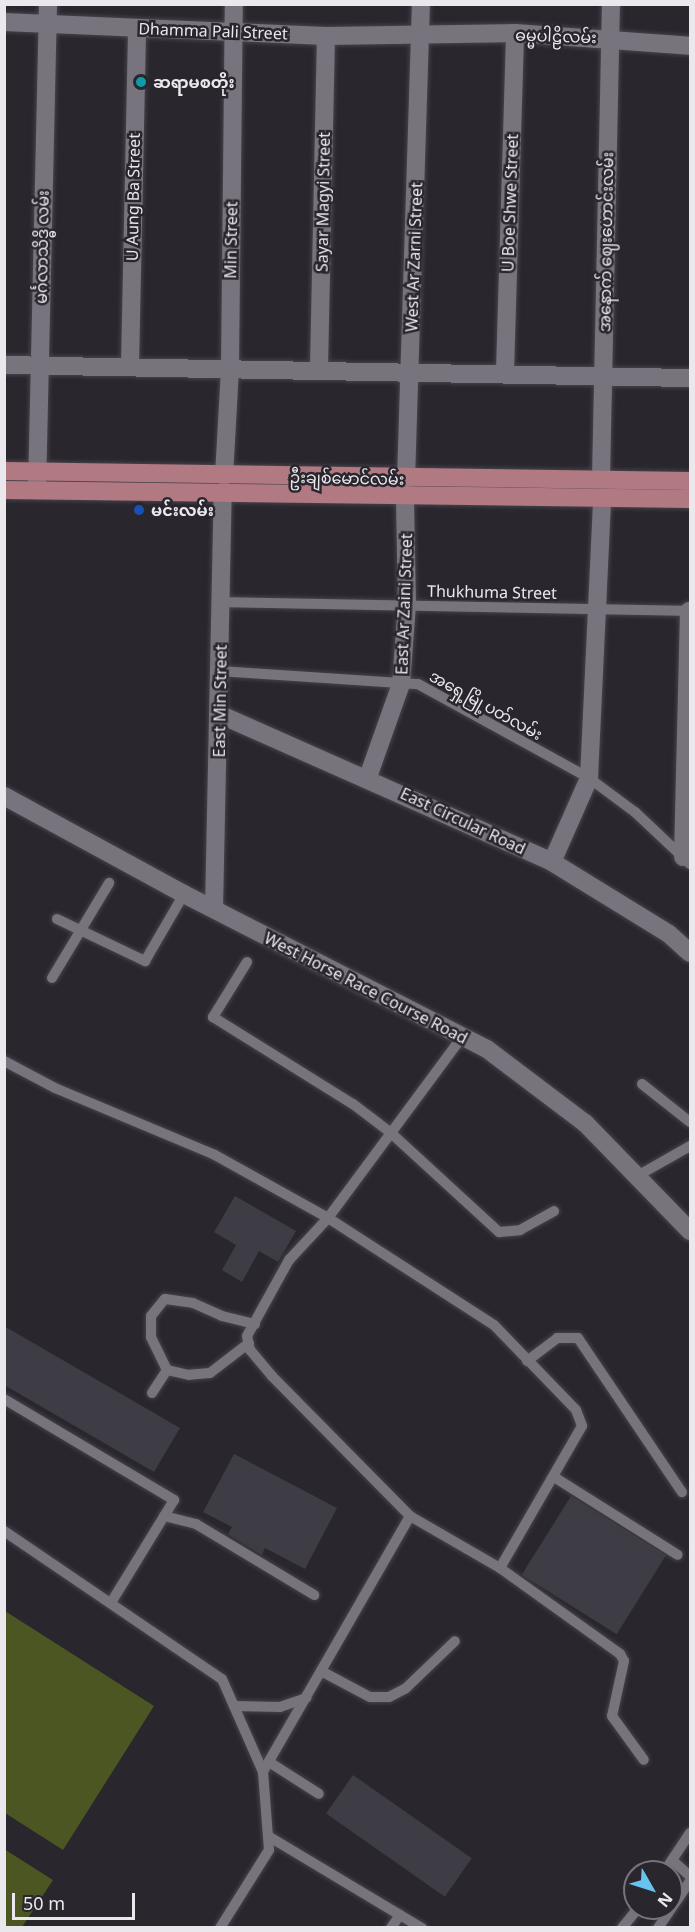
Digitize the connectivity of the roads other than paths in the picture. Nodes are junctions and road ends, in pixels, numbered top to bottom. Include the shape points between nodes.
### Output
1 (48, 4) edge
2 (234, 4) edge
3 (421, 4) edge
4 (611, 4) edge
5 (4, 22) edge
6 (46, 24) junction
7 (137, 28) junction
8 (233, 33) junction
9 (515, 33) junction
10 (421, 35) junction
11 (326, 36) junction
12 (610, 38) junction
13 (690, 46) edge
14 (40, 365) junction
15 (4, 366) edge
16 (130, 366) junction
17 (230, 368) junction
18 (319, 369) junction
19 (410, 371) junction
20 (505, 372) junction
21 (604, 377) junction
22 (690, 378) edge
23 (4, 471) edge
24 (601, 479) junction
25 (38, 481) junction
26 (690, 481) edge
27 (224, 485) junction
28 (406, 488) junction
29 (4, 490) edge
30 (690, 499) edge
31 (602, 501) junction
32 (221, 602) junction
33 (407, 605) junction
34 (599, 608) junction
35 (690, 611) edge
36 (220, 671) junction
37 (401, 684) junction
38 (221, 715) junction
39 (368, 777) junction
40 (589, 777) junction
41 (4, 796) edge
42 (687, 861) edge
43 (552, 862) junction
44 (110, 883) dead end
45 (184, 894) junction
46 (214, 909) junction
47 (57, 919) dead end
48 (80, 932) junction
49 (690, 953) edge
50 (247, 962) dead end
51 (52, 978) dead end
52 (461, 1038) junction
53 (4, 1061) edge
54 (642, 1084) dead end
55 (690, 1122) edge
56 (391, 1133) junction
57 (690, 1146) edge
58 (639, 1175) junction
59 (554, 1211) dead end
60 (328, 1218) junction
61 (690, 1231) edge
62 (255, 1324) junction
63 (249, 1343) junction
64 (527, 1361) junction
65 (167, 1370) junction
66 (152, 1393) dead end
67 (4, 1399) edge
68 (554, 1477) junction
69 (682, 1492) dead end
70 (164, 1516) junction
71 (410, 1516) junction
72 (4, 1531) edge
73 (678, 1555) dead end
74 (500, 1568) junction
75 (314, 1595) dead end
76 (111, 1603) junction
77 (455, 1641) dead end
78 (321, 1671) junction
79 (306, 1698) junction
80 (234, 1706) junction
81 (644, 1760) dead end
82 (270, 1762) junction
83 (263, 1772) junction
84 (319, 1794) dead end
85 (690, 1833) edge
86 (268, 1836) junction
87 (672, 1860) edge
88 (690, 1881) edge
89 (400, 1915) junction
90 (220, 1928) edge
91 (391, 1928) edge
92 (422, 1928) edge
93 (658, 1928) edge

1 - 6 street, မင်္ဂလာသိဒ္ဓိ လမ်း
2 - 8 street, Min Street
3 - 10 street, West Ar Zarni Street
4 - 12 street, အနောက် ဈေးဟောင်းလမ်း
5 - 6 street, Dhamma Pali Street
6 - 7 street, Dhamma Pali Street
6 - 14 street, မင်္ဂလာသိဒ္ဓိ လမ်း
7 - 8 street, Dhamma Pali Street
7 - 16 street, U Aung Ba Street
8 - 11 street, Dhamma Pali Street
8 - 17 street, Min Street
9 - 10 street, ဓမ္မပါဠိလမ်း
9 - 12 street, ဓမ္မပါဠိလမ်း
9 - 20 street, U Boe Shwe Street
10 - 11 street, Dhamma Pali Street
10 - 19 street, West Ar Zarni Street
11 - 18 street, Sayar Magyi Street
12 - 13 street, ဓမ္မပါဠိလမ်း
12 - 21 street, အနောက် ဈေးဟောင်းလမ်း
14 - 15 street
14 - 16 street
14 - 25 street, မင်္ဂလာသိဒ္ဓိ လမ်း
16 - 17 street
17 - 18 street
17 - 27 street, Min Street
18 - 19 street
19 - 20 street
19 - 28 street, West Ar Zarni Street
20 - 21 street
21 - 22 street
21 - 24 street, အနောက် ဈေးဟောင်းလမ်း
23 - 25 main road, ဦးချစ်မောင်လမ်း
24 - 26 main road, ဦးချစ်မောင်လမ်း
24 - 28 main road, ဦးချစ်မောင်လမ်း
25 - 27 main road, ဦးချစ်မောင်လမ်း
25 - 29 main road
27 - 28 main road, ဦးချစ်မောင်လမ်း
27 - 32 street, East Min Street
28 - 31 main road
28 - 33 street, East Ar Zaini Street
30 - 31 main road
31 - 34 street
32 - 33 lane, Thukhuma Street
32 - 36 street, East Min Street
33 - 34 lane, Thukhuma Street
33 - 37 street, East Ar Zaini Street
34 - 35 lane, Thukhuma Street
34 - 40 street
35 - 42 street
36 - 37 lane, အရှေ့မြို့ပတ်လမ်း
36 - 38 street, East Min Street
37 - 39 street, East Ar Zaini Street
37 - 40 lane, အရှေ့မြို့ပတ်လမ်း via 418,684
38 - 39 street, East Circular Road
38 - 46 street, East Min Street
39 - 43 street, East Circular Road
40 - 42 lane, အရှေ့မြို့ပတ်လမ်း via 635,812
40 - 43 street
41 - 45 street, West Horse Race Course Road
43 - 49 street, East Circular Road via 649,921
44 - 48 lane
45 - 46 street, West Horse Race Course Road
45 - 48 lane via 145,961
46 - 52 street, West Horse Race Course Road
47 - 48 lane
48 - 51 lane
50 - 56 lane via 213,1017 353,1104
52 - 56 lane
52 - 58 street, West Horse Race Course Road via 487,1049 585,1123
53 - 60 lane via 55,1088 215,1155
54 - 55 lane
56 - 59 lane via 499,1232 520,1230
56 - 60 lane
57 - 58 lane
58 - 61 street, West Horse Race Course Road
60 - 62 lane via 289,1260
60 - 64 lane via 494,1325
62 - 63 lane via 247,1336
62 - 65 lane via 222,1316 193,1302 165,1299 151,1316 151,1337
63 - 65 lane via 210,1373 189,1375
63 - 71 lane via 273,1376
64 - 68 lane via 576,1410 582,1426
64 - 69 lane via 557,1338 578,1338
65 - 66 lane
67 - 70 lane via 174,1500
68 - 73 lane
68 - 74 lane
70 - 75 lane via 196,1524
70 - 76 lane
71 - 74 lane
71 - 78 lane
72 - 76 lane
74 - 81 lane via 620,1654 624,1661 612,1716
76 - 80 lane via 222,1679
77 - 78 lane via 405,1689 389,1696 370,1697
78 - 79 lane
79 - 80 lane via 280,1707
79 - 82 lane
80 - 83 lane
82 - 83 lane
82 - 84 lane
83 - 86 lane
85 - 87 lane
86 - 89 lane
86 - 90 lane via 269,1850
88 - 93 lane
89 - 91 lane
89 - 92 lane

